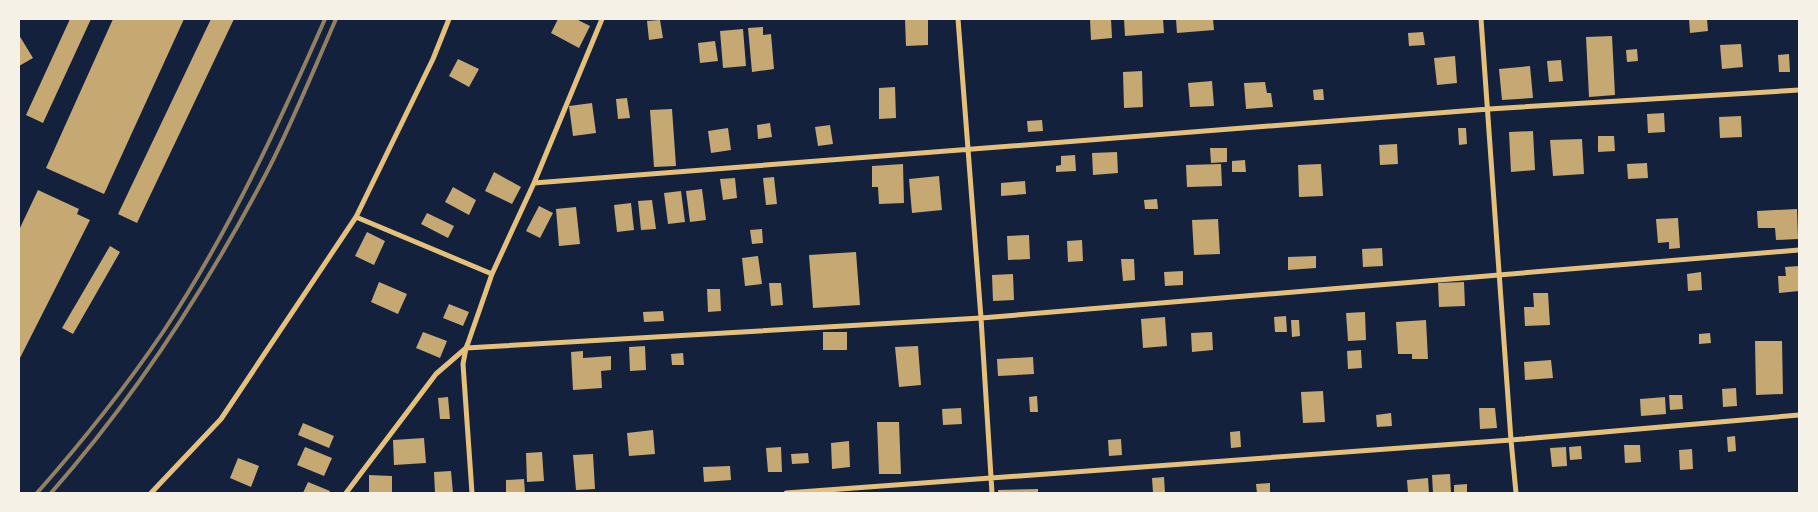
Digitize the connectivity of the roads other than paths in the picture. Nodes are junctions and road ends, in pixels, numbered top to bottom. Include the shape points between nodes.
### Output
1 (449, 19) edge
2 (602, 19) edge
3 (958, 19) edge
4 (1481, 19) edge
5 (1799, 90) edge
6 (1489, 109) junction
7 (967, 150) junction
8 (534, 183) junction
9 (356, 216) junction
10 (1799, 250) edge
11 (492, 274) junction
12 (1499, 275) junction
13 (981, 318) junction
14 (466, 348) junction
15 (1799, 415) edge
16 (1511, 440) junction
17 (991, 479) junction
18 (151, 493) edge
19 (346, 493) edge
20 (472, 493) edge
21 (786, 493) edge
22 (992, 493) edge
23 (1516, 493) edge

1 - 9 street via 434,59
2 - 8 street
3 - 7 street
4 - 6 street
5 - 6 street
6 - 7 street
6 - 12 street
7 - 8 street
7 - 13 street
8 - 11 street
9 - 11 street
9 - 18 street via 221,419
10 - 12 street
11 - 14 street
12 - 13 street
12 - 16 street
13 - 14 street
13 - 17 street
14 - 19 street via 436,374
14 - 20 street via 463,364
15 - 16 street
16 - 17 street
16 - 23 street
17 - 21 street
17 - 22 street

